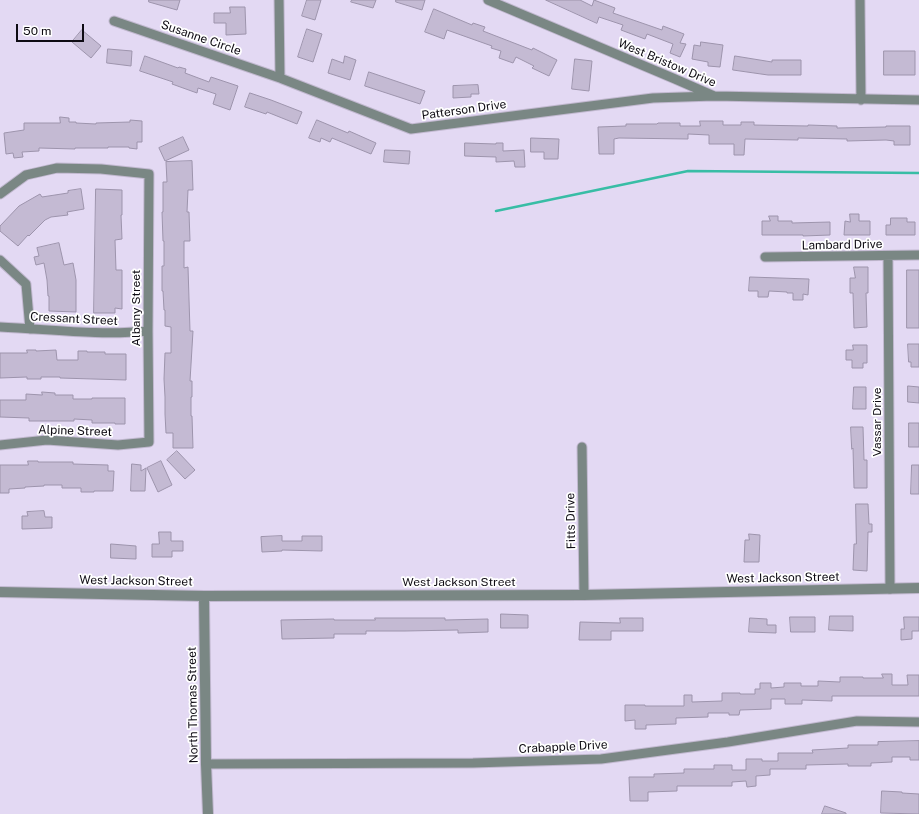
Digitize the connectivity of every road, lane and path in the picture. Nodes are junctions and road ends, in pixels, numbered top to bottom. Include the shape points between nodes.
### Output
1 (279, 0) edge
2 (488, 0) edge
3 (860, 0) edge
4 (114, 21) dead end
5 (280, 78) junction
6 (714, 96) junction
7 (861, 100) junction
8 (919, 100) edge
9 (0, 194) edge
10 (919, 255) edge
11 (888, 256) junction
12 (765, 257) dead end
13 (0, 260) edge
14 (0, 327) edge
15 (30, 328) junction
16 (148, 331) junction
17 (149, 442) joint
18 (0, 445) edge
19 (582, 447) dead end
20 (919, 588) edge
21 (890, 589) junction
22 (0, 592) edge
23 (584, 595) junction
24 (204, 596) junction
25 (919, 722) edge
26 (206, 764) junction
27 (208, 814) edge

1 - 5 street
2 - 6 street, West Bristow Drive
3 - 7 street
4 - 5 street, Susanne Circle
5 - 6 street, Patterson Drive via 411,129 653,98
6 - 7 street, West Bristow Drive
7 - 8 street, West Bristow Drive
9 - 16 street, Albany Street via 26,175 57,168 149,174
10 - 11 street, Lambard Drive
11 - 12 street, Lambard Drive
11 - 21 street, Vassar Drive
13 - 15 street via 26,284
14 - 15 street, Cressant Street
15 - 16 street, Cressant Street via 88,333
16 - 17 street, Albany Street
17 - 18 street, Alpine Street via 118,445 47,440
19 - 23 street, Fitts Drive
20 - 21 street, West Jackson Street
21 - 23 street, West Jackson Street
22 - 24 street, West Jackson Street
23 - 24 street, West Jackson Street
24 - 26 street, North Thomas Street
25 - 26 street, Crabapple Drive via 857,721 601,759 473,763
26 - 27 street, North Thomas Street

